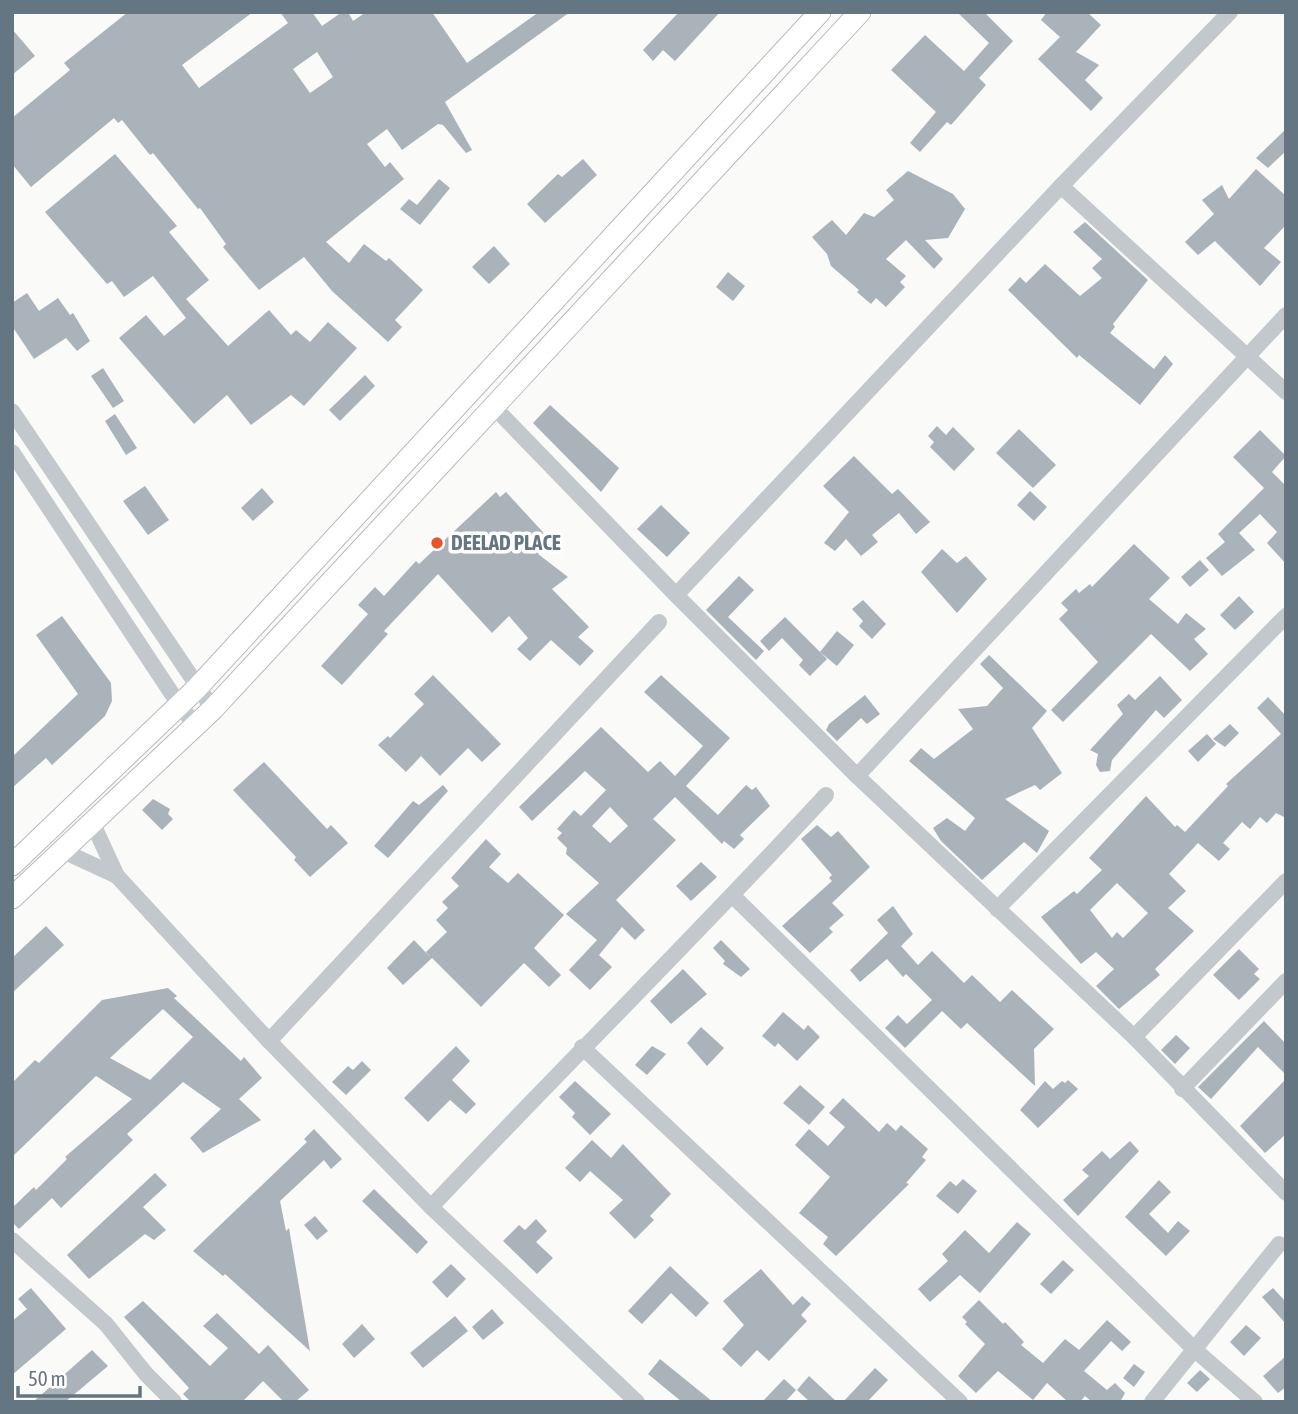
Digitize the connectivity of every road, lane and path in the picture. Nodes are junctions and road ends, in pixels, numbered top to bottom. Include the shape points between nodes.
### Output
1 (820, 12) edge
2 (860, 12) edge
3 (1230, 12) edge
4 (1061, 186) junction
5 (1286, 314) edge
6 (1246, 358) junction
7 (1286, 392) edge
8 (494, 407) junction
9 (12, 411) edge
10 (12, 452) edge
11 (676, 595) junction
12 (1286, 616) edge
13 (659, 622) dead end
14 (196, 689) junction
15 (180, 706) junction
16 (213, 709) junction
17 (196, 726) junction
18 (857, 776) junction
19 (826, 795) dead end
20 (93, 824) junction
21 (63, 850) junction
22 (12, 864) edge
23 (117, 876) junction
24 (1286, 881) edge
25 (733, 896) junction
26 (12, 898) edge
27 (997, 909) junction
28 (1286, 981) edge
29 (1134, 1037) junction
30 (269, 1041) junction
31 (582, 1047) junction
32 (1182, 1089) junction
33 (1286, 1193) edge
34 (431, 1207) junction
35 (12, 1240) edge
36 (1279, 1244) dead end
37 (1195, 1350) junction
38 (174, 1402) edge
39 (637, 1402) edge
40 (960, 1402) edge
41 (1152, 1402) edge
42 (1255, 1402) edge

1 - 14 main road
2 - 8 main road
3 - 4 street
4 - 6 street
4 - 11 street
5 - 6 street
6 - 7 street
6 - 18 street
8 - 11 street
8 - 16 main road
9 - 14 street
10 - 15 street
11 - 18 street
12 - 27 street
13 - 30 street
14 - 15 main road
14 - 16 street
15 - 17 street
15 - 22 main road
16 - 17 main road
17 - 20 main road
18 - 27 street
19 - 25 street
20 - 21 main road
20 - 23 street
21 - 23 street
21 - 26 main road
23 - 30 street
24 - 29 street
25 - 31 street
25 - 37 street
27 - 29 street
28 - 32 street
29 - 32 street
30 - 34 street
31 - 34 street
31 - 40 street
32 - 33 street
34 - 39 street
35 - 38 street via 106,1324
36 - 37 street
37 - 41 street
37 - 42 street

